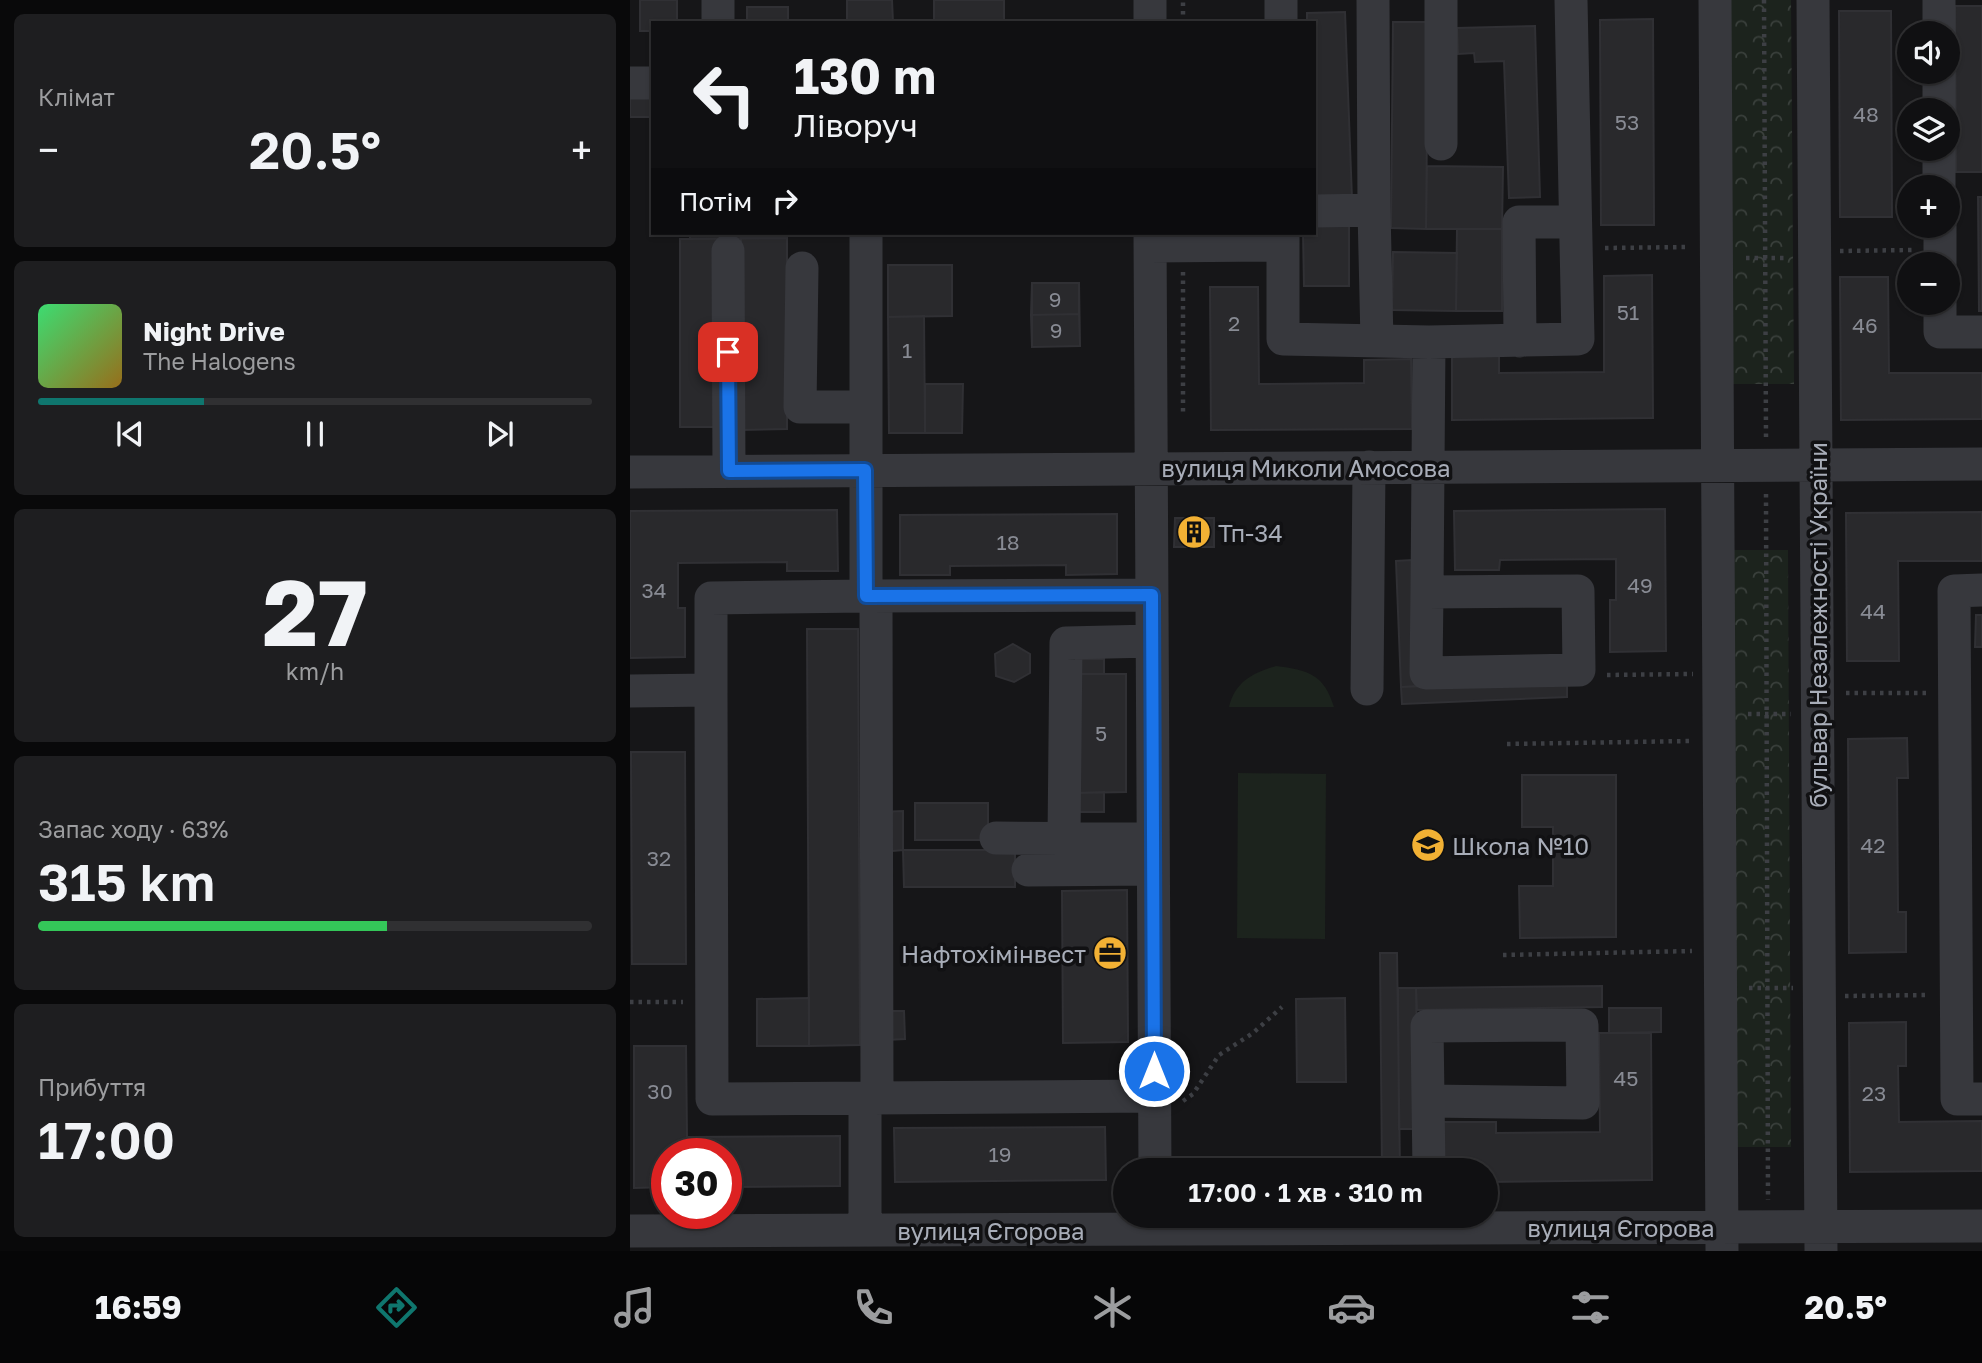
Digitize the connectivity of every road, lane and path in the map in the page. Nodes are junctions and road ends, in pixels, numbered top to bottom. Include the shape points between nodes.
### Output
1 (718, 0) edge
2 (1150, 0) edge
3 (1183, 0) edge
4 (1281, 0) edge
5 (1373, 0) edge
6 (1441, 0) edge
7 (1571, 0) edge
8 (1715, 0) edge
9 (1765, 0) edge
10 (1813, 0) edge
11 (1939, 0) edge
12 (718, 21) edge
13 (1150, 21) edge
14 (1183, 21) edge
15 (1281, 21) edge
16 (1939, 21) edge
17 (630, 83) edge
18 (651, 83) edge
19 (1441, 144) dead end
20 (1374, 210) junction
21 (1316, 211) edge
22 (866, 235) edge
23 (1575, 235) junction
24 (1150, 239) edge
25 (1283, 239) edge
26 (1940, 247) edge
27 (728, 251) dead end
28 (1716, 253) junction
29 (1815, 255) junction
30 (1765, 258) junction
31 (802, 268) dead end
32 (1940, 315) edge
33 (1982, 332) edge
34 (1377, 341) junction
35 (1520, 341) junction
36 (1429, 342) junction
37 (865, 407) junction
38 (1816, 464) junction
39 (1982, 464) edge
40 (1717, 465) junction
41 (1766, 465) junction
42 (1369, 467) junction
43 (1427, 467) junction
44 (1151, 468) junction
45 (865, 470) junction
46 (729, 471) junction
47 (630, 472) edge
48 (1982, 590) edge
49 (1427, 592) junction
50 (1152, 595) junction
51 (871, 596) junction
52 (1152, 641) junction
53 (1579, 670) junction
54 (1718, 674) junction
55 (1367, 689) dead end
56 (711, 690) junction
57 (630, 691) edge
58 (1954, 692) junction
59 (1818, 704) junction
60 (1719, 714) junction
61 (1767, 714) junction
62 (1691, 741) dead end
63 (1507, 744) dead end
64 (996, 838) dead end
65 (1065, 838) junction
66 (1153, 854) junction
67 (1028, 870) dead end
68 (1692, 951) dead end
69 (1503, 955) dead end
70 (1767, 988) junction
71 (1720, 989) junction
72 (1820, 992) junction
73 (1956, 995) junction
74 (630, 1002) edge
75 (712, 1002) junction
76 (1282, 1007) dead end
77 (871, 1098) junction
78 (1169, 1099) junction
79 (1982, 1099) edge
80 (1428, 1101) junction
81 (1158, 1158) edge
82 (1429, 1158) edge
83 (1768, 1226) junction
84 (1982, 1226) edge
85 (1124, 1228) edge
86 (1182, 1228) edge
87 (865, 1230) junction
88 (630, 1231) edge
89 (1446, 1231) edge
90 (1722, 1239) edge
91 (1821, 1239) edge
92 (1051, 1240) edge
93 (1248, 1240) edge
94 (1342, 1240) edge

1 - 12 street
2 - 13 street
3 - 14 path
4 - 15 street
5 - 20 street
6 - 19 street
7 - 23 street
8 - 28 street
9 - 30 path, бульвар Незалежності України
10 - 29 street, бульвар Незалежності України
11 - 16 street
17 - 18 street
20 - 21 street
20 - 34 street
22 - 37 street
23 - 28 path
23 - 35 street via 1578,339
23 - 35 street via 1519,222
24 - 25 street
24 - 44 street
25 - 34 street via 1283,340
26 - 29 path
27 - 46 street
28 - 30 path
28 - 40 street
29 - 30 path
29 - 38 street, бульвар Незалежності України
30 - 41 path, бульвар Незалежності України
31 - 37 street via 800,407
32 - 33 street via 1940,332
34 - 36 street
35 - 36 street
36 - 43 street
37 - 45 street
38 - 39 street, вулиця Миколи Амосова
38 - 41 street, вулиця Миколи Амосова
38 - 59 street, бульвар Незалежності України
40 - 41 street, вулиця Миколи Амосова
40 - 43 street, вулиця Миколи Амосова
40 - 54 street
41 - 61 path, бульвар Незалежності України
42 - 43 street, вулиця Миколи Амосова
42 - 44 street, вулиця Миколи Амосова
42 - 55 street
43 - 49 street
44 - 45 street, вулиця Миколи Амосова
44 - 50 street
45 - 46 street, вулиця Миколи Амосова
45 - 51 street
46 - 47 street, вулиця Миколи Амосова
48 - 58 street via 1954,591
49 - 53 street via 1578,592
49 - 53 street via 1426,673
50 - 51 street
50 - 52 street
51 - 56 street via 710,598
51 - 77 street
52 - 65 street via 1066,643
52 - 66 street
53 - 54 path via 1587,675
54 - 60 street
56 - 57 street
56 - 75 street
58 - 59 path
58 - 73 street
59 - 61 path
59 - 72 street, бульвар Незалежності України
60 - 61 path
60 - 71 street
61 - 70 path, бульвар Незалежності України
62 - 63 path
64 - 65 street
65 - 66 street
66 - 67 street
66 - 78 street
68 - 69 path
70 - 71 path
70 - 72 path
70 - 83 path, бульвар Незалежності України
71 - 90 street
72 - 73 path
72 - 91 street, бульвар Незалежності України
73 - 79 street via 1957,1099
74 - 75 path
75 - 77 street via 712,1099
76 - 78 path via 1219,1055 1193,1094
77 - 78 street
77 - 87 street
78 - 81 street
80 - 80 street via 1583,1103 1582,1025 1427,1026
80 - 82 street
83 - 90 street, вулиця Єгорова
83 - 91 street, вулиця Єгорова
84 - 91 street, вулиця Єгорова
85 - 92 street, вулиця Єгорова
86 - 93 street, вулиця Єгорова
87 - 88 street, вулиця Єгорова
87 - 92 street, вулиця Єгорова
89 - 90 street, вулиця Єгорова
89 - 94 street, вулиця Єгорова
93 - 94 street, вулиця Єгорова

